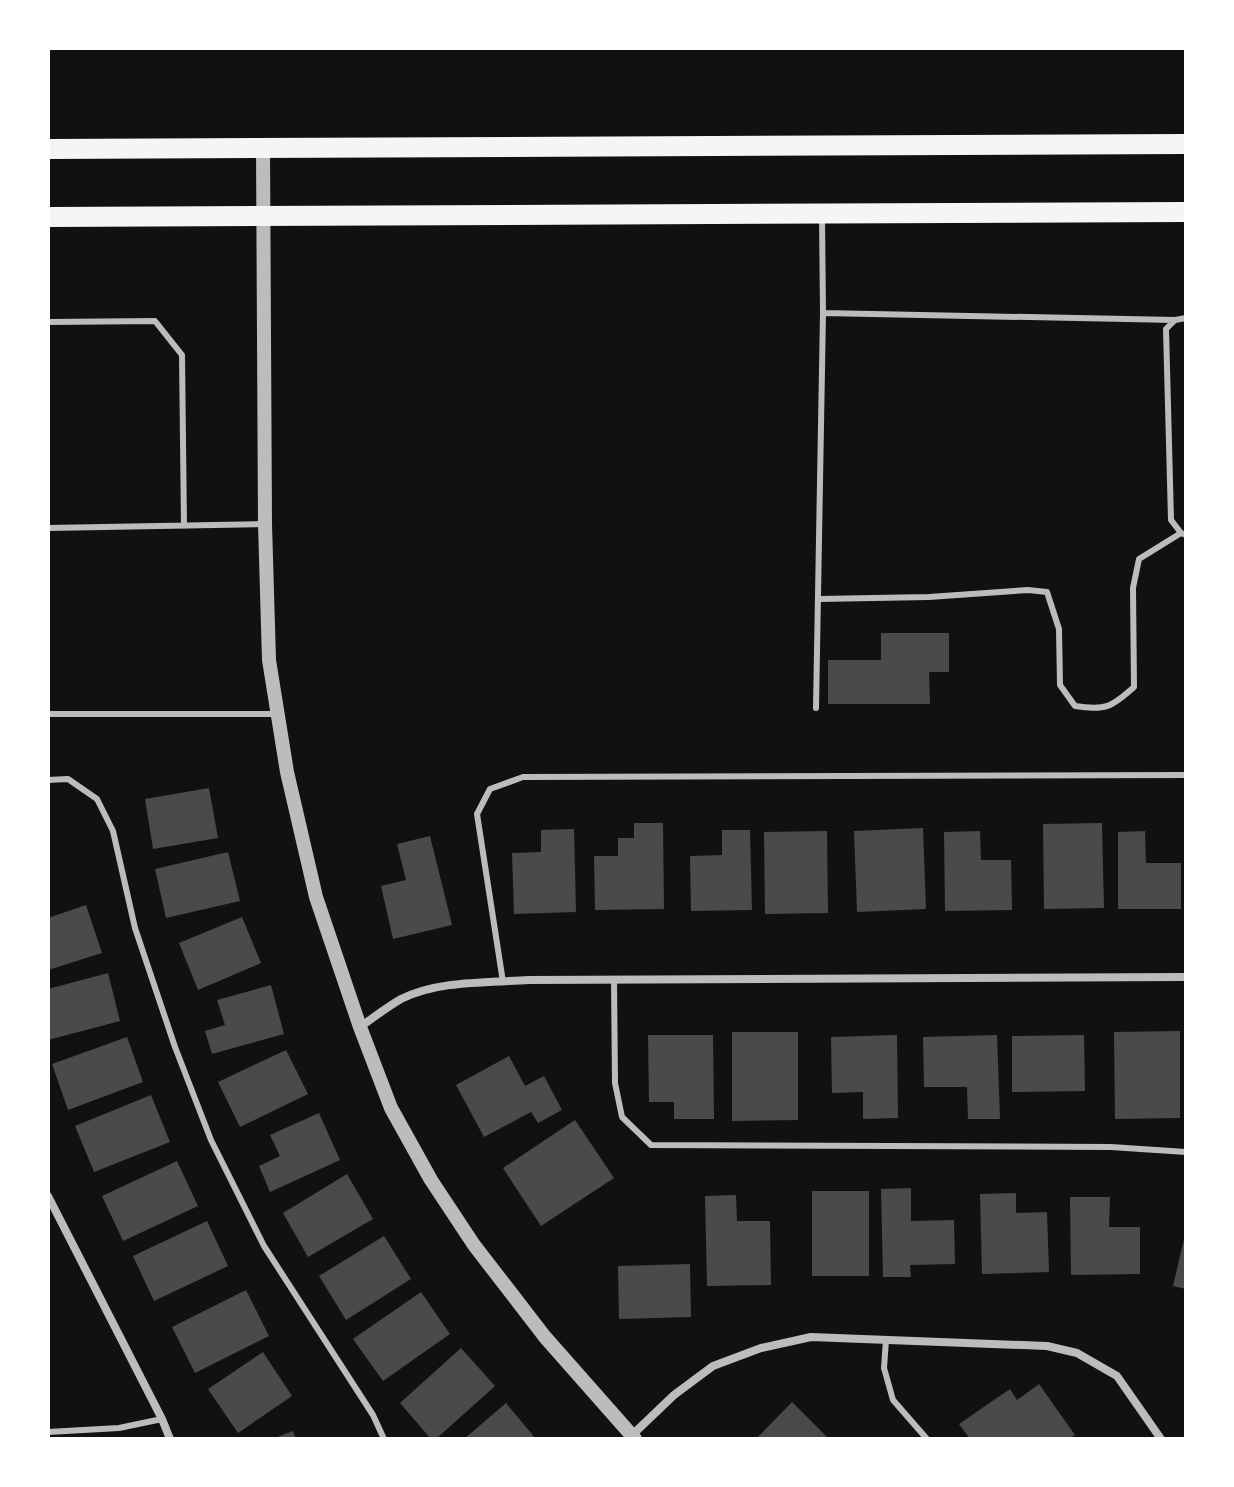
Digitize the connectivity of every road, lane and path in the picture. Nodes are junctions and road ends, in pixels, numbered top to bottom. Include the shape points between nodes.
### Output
1 (1186, 144) edge
2 (263, 148) junction
3 (48, 149) edge
4 (822, 212) junction
5 (1186, 212) edge
6 (263, 216) junction
7 (48, 217) edge
8 (823, 313) junction
9 (1186, 318) edge
10 (1175, 320) junction
11 (48, 322) edge
12 (265, 524) junction
13 (184, 526) junction
14 (48, 528) edge
15 (1184, 534) edge
16 (819, 599) junction
17 (816, 708) dead end
18 (48, 714) edge
19 (277, 714) junction
20 (1186, 775) edge
21 (48, 780) edge
22 (1186, 977) edge
23 (614, 979) junction
24 (503, 982) junction
25 (360, 1027) junction
26 (1186, 1152) edge
27 (48, 1196) edge
28 (886, 1340) junction
29 (162, 1419) junction
30 (48, 1432) edge
31 (631, 1438) edge
32 (170, 1439) edge
33 (384, 1439) edge
34 (927, 1439) edge
35 (1161, 1439) edge

1 - 2 main road
2 - 3 main road
2 - 6 street
4 - 5 main road
4 - 6 main road
4 - 8 lane
6 - 7 main road
6 - 12 street
8 - 10 lane
8 - 16 lane
9 - 10 lane
10 - 15 lane via 1166,329 1171,520
11 - 13 lane via 155,321 182,355
12 - 13 lane
12 - 19 street via 269,660
13 - 14 lane
15 - 16 lane via 1139,559 1133,588 1134,687 1117,702 1095,709 1075,706 1060,685 1059,629 1047,592
16 - 17 lane
18 - 19 lane
19 - 25 street via 316,897
20 - 24 lane via 523,777 490,789 477,814
21 - 33 lane via 68,779 97,799 113,831 135,928 211,1140 264,1246
22 - 23 street
23 - 24 street
23 - 26 lane via 615,1083 622,1117 651,1145 1111,1147
24 - 25 street via 423,991
25 - 31 street via 391,1108 431,1180 545,1337
27 - 29 street
28 - 31 street via 811,1337 713,1366
28 - 34 lane via 884,1368 893,1400
28 - 35 street via 1047,1346 1077,1353 1117,1376
29 - 30 lane via 119,1428
29 - 32 street

